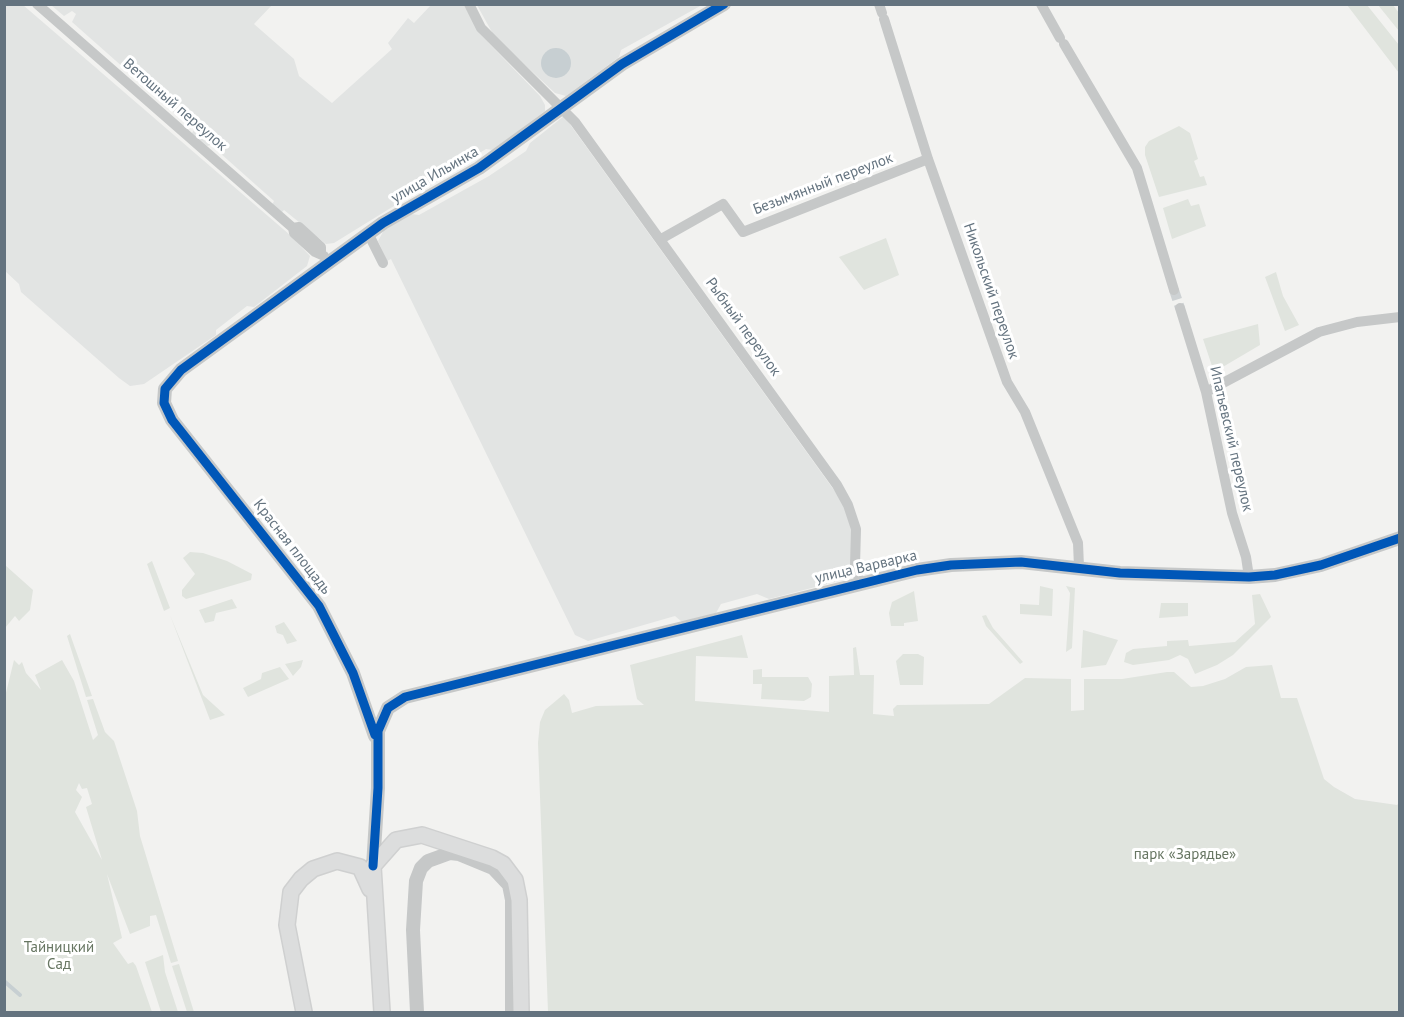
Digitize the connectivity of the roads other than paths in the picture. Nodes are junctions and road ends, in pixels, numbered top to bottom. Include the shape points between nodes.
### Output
1 (37, 4) edge
2 (469, 4) edge
3 (724, 4) edge
4 (1041, 4) edge
5 (882, 12) edge
6 (561, 108) junction
7 (928, 159) junction
8 (368, 233) junction
9 (661, 239) junction
10 (325, 257) junction
11 (383, 263) dead end
12 (1174, 290) tunnel mouth
13 (1180, 308) tunnel mouth
14 (1400, 317) edge
15 (168, 382) joint
16 (1206, 392) junction
17 (1400, 538) edge
18 (1079, 567) junction
19 (1249, 577) junction
20 (860, 582) junction
21 (376, 744) junction
22 (373, 866) junction
23 (375, 906) junction
24 (304, 1012) edge
25 (382, 1012) edge
26 (417, 1012) edge
27 (512, 1012) edge
28 (520, 1012) edge

1 - 10 street, Ветошный переулок
2 - 6 street, Рыбный переулок via 481,28
3 - 6 street, улица Ильинка via 622,64
4 - 12 street via 1137,168
5 - 7 street, Никольский переулок
6 - 8 street, улица Ильинка via 479,168
6 - 9 street, Рыбный переулок
7 - 9 street, Безымянный переулок via 743,232 723,204
7 - 18 street, Никольский переулок via 1006,382 1025,412 1078,543
8 - 10 street, улица Ильинка
8 - 11 street
9 - 20 street, Рыбный переулок via 837,485 856,529 855,566
10 - 15 street, улица Ильинка
13 - 16 street, Ипатьевский переулок
14 - 16 street via 1319,332
15 - 21 street, Красная площадь via 164,403 172,420 302,583 331,627 363,698
16 - 19 street, Ипатьевский переулок
17 - 19 street, улица Варварка via 1321,565
18 - 19 street, улица Варварка via 1120,573
18 - 20 street, улица Варварка via 1021,562 951,565
20 - 21 street, улица Варварка via 405,697 393,703 382,717
21 - 22 street via 378,788
22 - 23 main road
22 - 28 main road via 396,840 422,835 502,864 515,880 519,900
23 - 24 main road via 363,872 346,861 323,863 291,892 287,925
23 - 25 main road
26 - 27 street via 413,930 416,881 428,861 450,853 493,868 509,885

